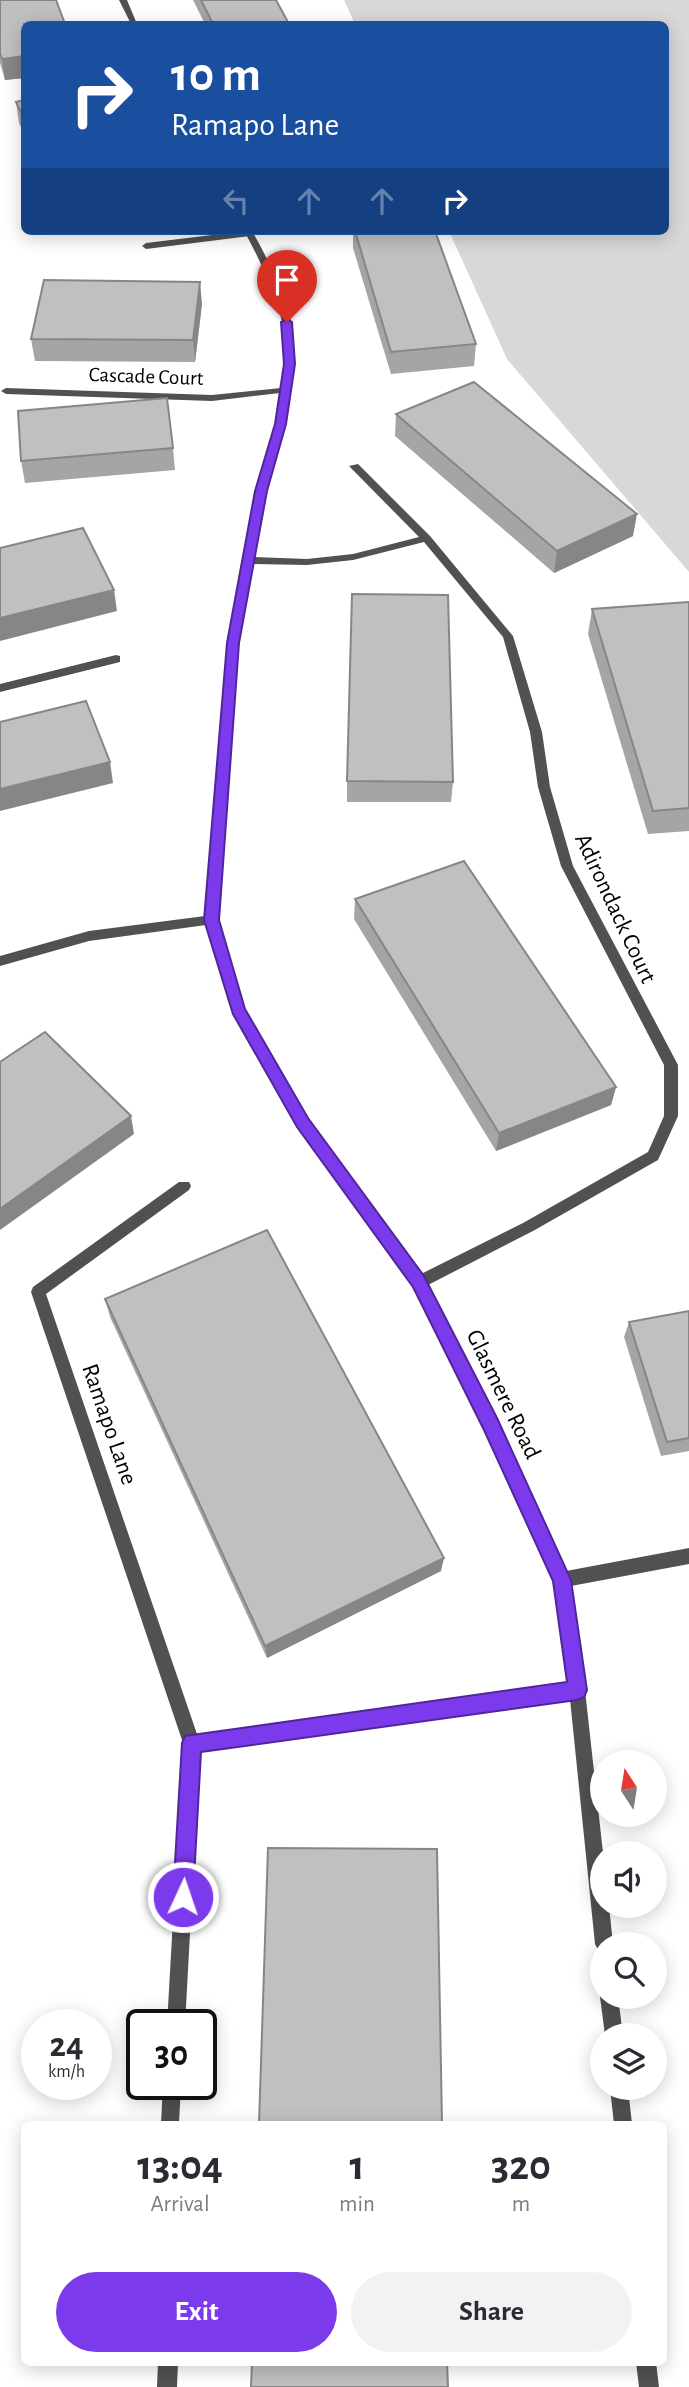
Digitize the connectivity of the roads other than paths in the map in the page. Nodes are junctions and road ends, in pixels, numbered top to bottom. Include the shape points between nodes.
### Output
1 (123, 0) edge
2 (133, 21) edge
3 (227, 235) edge
4 (251, 235) edge
5 (146, 246) dead end
6 (285, 390) junction
7 (6, 391) dead end
8 (354, 466) dead end
9 (426, 538) junction
10 (249, 560) junction
11 (116, 659) dead end
12 (0, 688) edge
13 (212, 920) junction
14 (0, 961) edge
15 (184, 1186) dead end
16 (419, 1282) junction
17 (689, 1556) edge
18 (562, 1580) junction
19 (577, 1690) junction
20 (192, 1743) junction
21 (603, 1932) edge
22 (177, 2009) edge
23 (171, 2100) edge
24 (620, 2100) edge
25 (170, 2121) edge
26 (623, 2121) edge
27 (168, 2366) edge
28 (646, 2366) edge
29 (167, 2387) edge
30 (649, 2387) edge

1 - 2 street
3 - 5 street
4 - 6 street via 287,322 290,364
6 - 7 street, Cascade Court via 212,398
6 - 10 street
8 - 9 street, Adirondack Court
9 - 10 street via 354,557 307,562
9 - 16 street, Adirondack Court via 508,636 567,866 671,1065 671,1116 653,1156
10 - 13 street via 233,643
11 - 12 street
13 - 14 street via 89,936
13 - 16 street, Glasmere Road via 238,1010 303,1123
15 - 20 street, Ramapo Lane via 38,1292
16 - 18 street, Glasmere Road
17 - 18 street
18 - 19 street, Glasmere Road
19 - 20 street
19 - 21 street, Glasmere Road
20 - 22 street, Ramapo Lane
23 - 25 street
24 - 26 street
27 - 29 street
28 - 30 street

